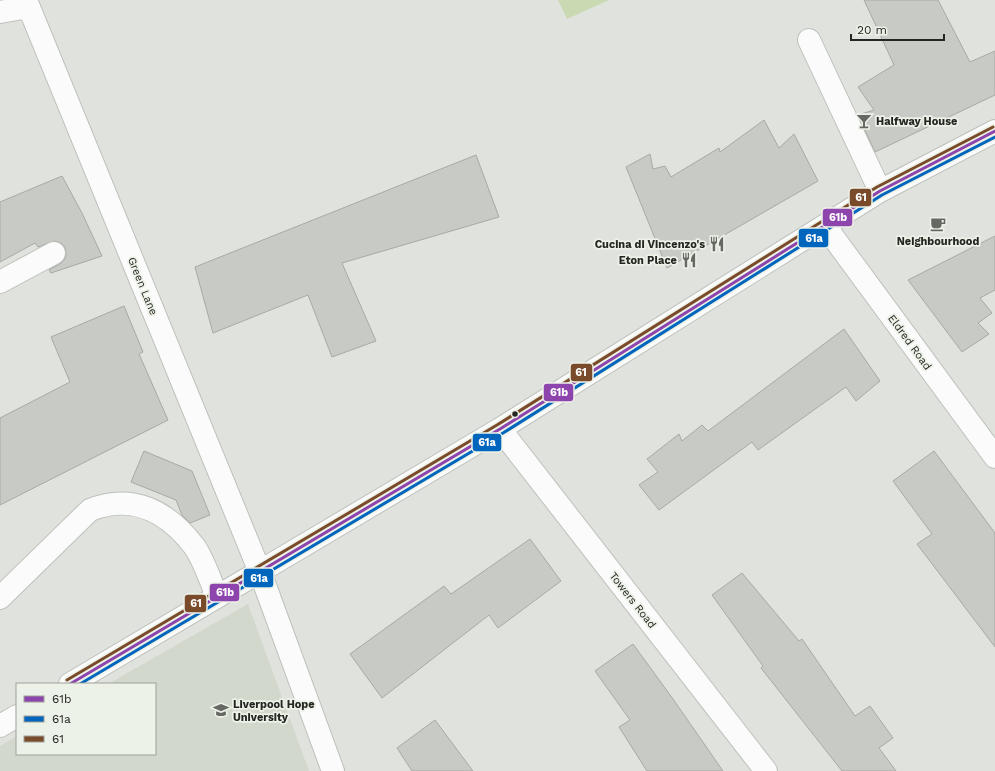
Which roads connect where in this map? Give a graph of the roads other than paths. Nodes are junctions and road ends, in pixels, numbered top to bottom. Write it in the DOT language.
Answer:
graph roads {
  1 [pos="27,3"];
  2 [pos="0,12"];
  3 [pos="809,40"];
  4 [pos="995,131"];
  5 [pos="880,190"];
  6 [pos="825,226"];
  7 [pos="54,253"];
  8 [pos="0,282"];
  9 [pos="500,428"];
  10 [pos="995,457"];
  11 [pos="260,572"];
  12 [pos="217,596"];
  13 [pos="0,598"];
  14 [pos="72,683"];
  15 [pos="16,717"];
  16 [pos="0,726"];
  17 [pos="333,771"];
  18 [pos="766,771"];
  1 -- 2 [label="street"];
  1 -- 11 [label="street, Green Lane"];
  3 -- 5 [label="street"];
  4 -- 5 [label="street"];
  5 -- 6 [label="street"];
  6 -- 9 [label="street"];
  6 -- 10 [label="street, Eldred Road"];
  7 -- 8 [label="street"];
  9 -- 11 [label="street"];
  9 -- 18 [label="street, Towers Road"];
  11 -- 12 [label="street"];
  11 -- 17 [label="street, Green Lane"];
  12 -- 13 [label="street"];
  12 -- 14 [label="street"];
  15 -- 16 [label="street"];
}
